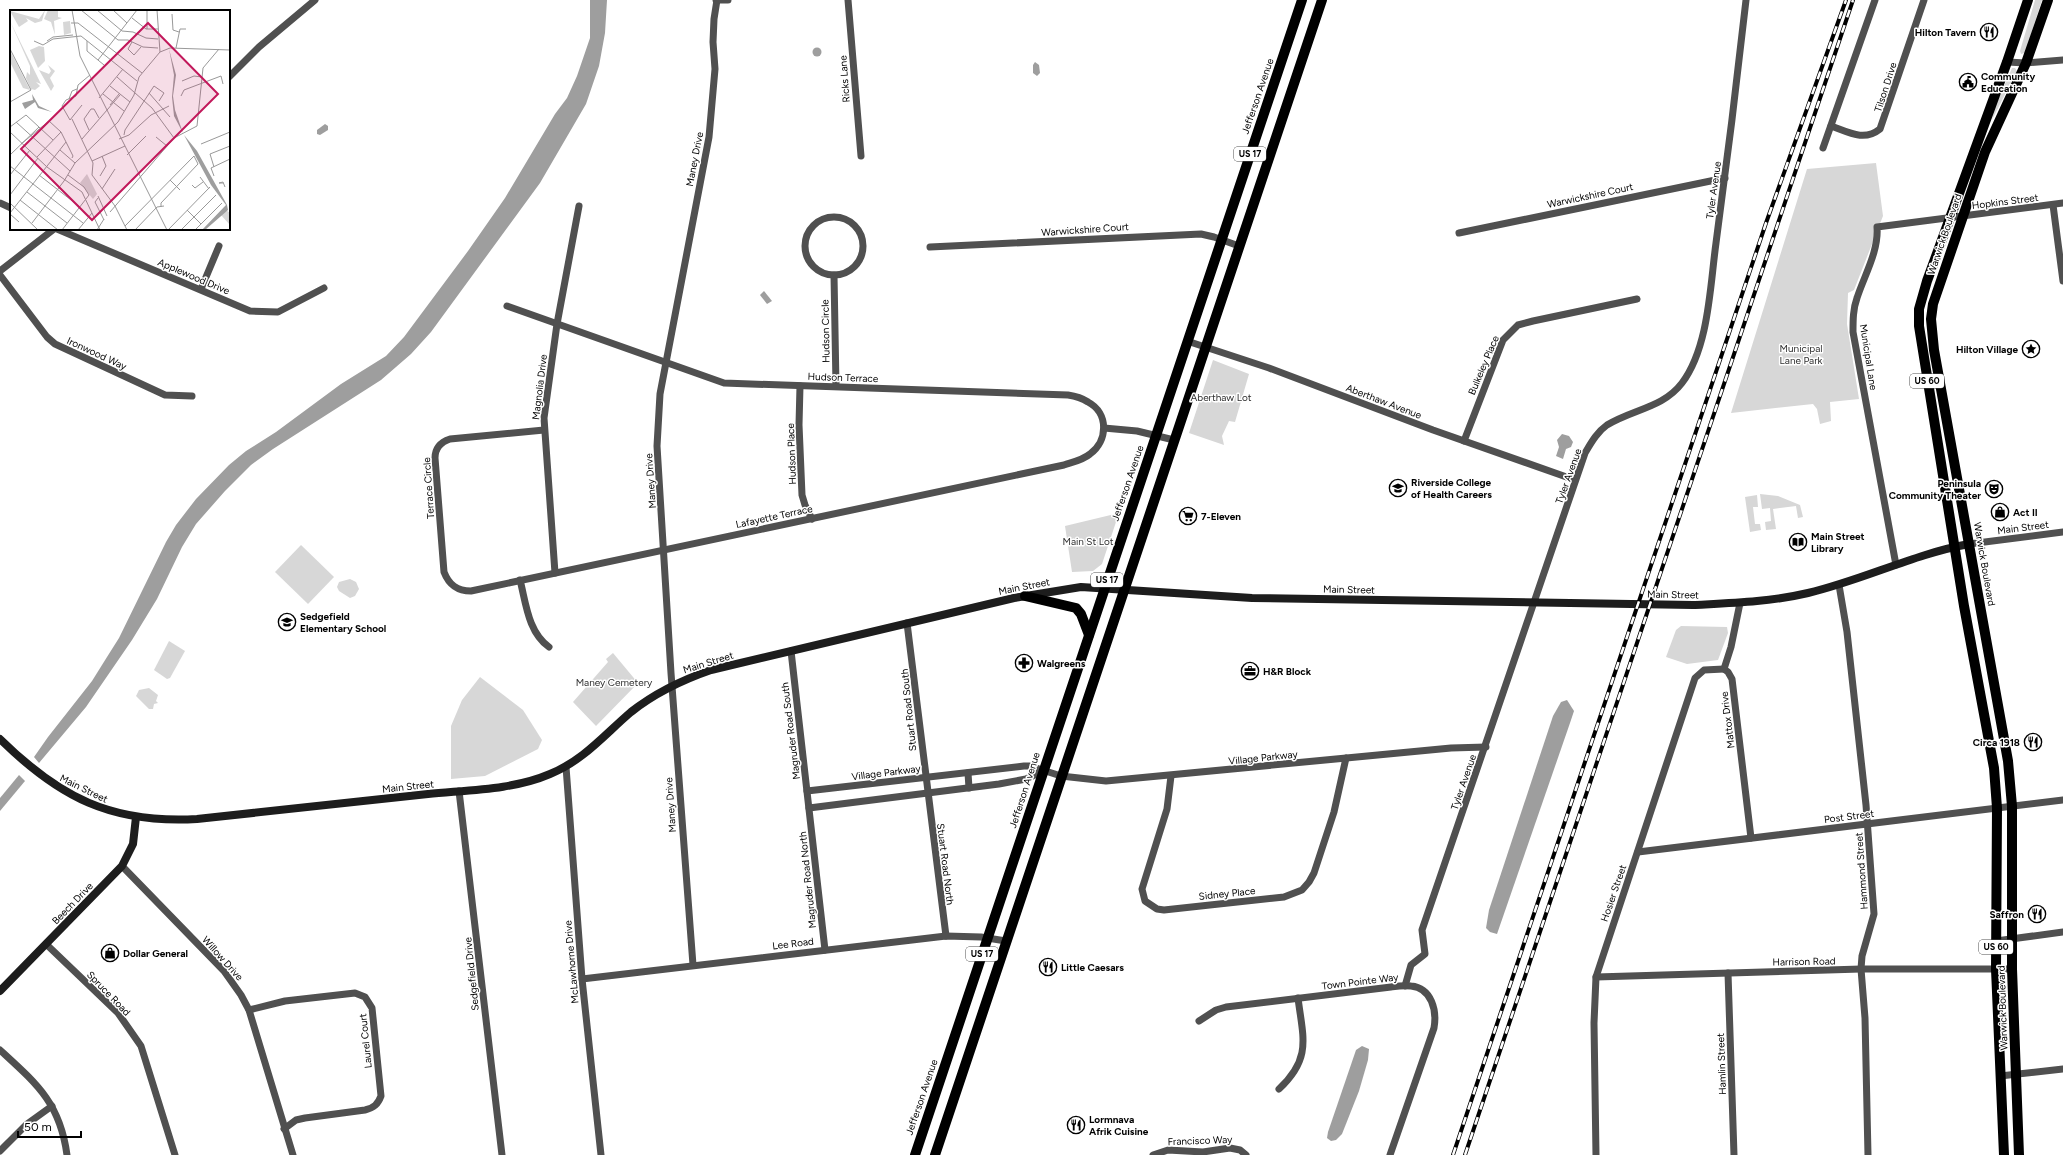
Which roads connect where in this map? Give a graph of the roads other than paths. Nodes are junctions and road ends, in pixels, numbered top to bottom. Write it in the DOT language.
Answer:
graph roads {
  1 [pos="314,0"];
  2 [pos="716,0"];
  3 [pos="728,0"];
  4 [pos="848,0"];
  5 [pos="1302,0"];
  6 [pos="1322,0"];
  7 [pos="1746,0"];
  8 [pos="1875,0"];
  9 [pos="1924,0"];
  10 [pos="2028,0"];
  11 [pos="2048,0"];
  12 [pos="2063,60"];
  13 [pos="2007,62"];
  14 [pos="2026,63"];
  15 [pos="230,76"];
  16 [pos="1831,126"];
  17 [pos="1823,148"];
  18 [pos="861,156"];
  19 [pos="1725,178"];
  20 [pos="0,203"];
  21 [pos="2063,203"];
  22 [pos="2053,205"];
  23 [pos="579,206"];
  24 [pos="10,208"];
  25 [pos="1962,216"];
  26 [pos="1950,218"];
  27 [pos="55,230"];
  28 [pos="58,230"];
  29 [pos="1460,233"];
  30 [pos="1222,240"];
  31 [pos="219,246"];
  32 [pos="1239,246"];
  33 [pos="930,247"];
  34 [pos="0,271"];
  35 [pos="0,275"];
  36 [pos="834,275"];
  37 [pos="2063,281"];
  38 [pos="324,288"];
  39 [pos="201,289"];
  40 [pos="1637,299"];
  41 [pos="507,306"];
  42 [pos="557,324"];
  43 [pos="1187,341"];
  44 [pos="1205,347"];
  45 [pos="666,364"];
  46 [pos="800,386"];
  47 [pos="836,386"];
  48 [pos="192,396"];
  49 [pos="1104,428"];
  50 [pos="544,430"];
  51 [pos="1156,435"];
  52 [pos="1174,440"];
  53 [pos="1464,441"];
  54 [pos="1575,480"];
  55 [pos="812,519"];
  56 [pos="2063,532"];
  57 [pos="1969,544"];
  58 [pos="1955,547"];
  59 [pos="665,550"];
  60 [pos="1896,564"];
  61 [pos="444,566"];
  62 [pos="555,573"];
  63 [pos="520,580"];
  64 [pos="1838,584"];
  65 [pos="1105,587"];
  66 [pos="1124,589"];
  67 [pos="1025,596"];
  68 [pos="1534,602"];
  69 [pos="1740,603"];
  70 [pos="907,623"];
  71 [pos="1088,636"];
  72 [pos="549,647"];
  73 [pos="791,651"];
  74 [pos="1724,669"];
  75 [pos="672,686"];
  76 [pos="0,739"];
  77 [pos="1486,747"];
  78 [pos="1346,758"];
  79 [pos="566,768"];
  80 [pos="1043,771"];
  81 [pos="968,773"];
  82 [pos="1061,776"];
  83 [pos="1171,776"];
  84 [pos="925,777"];
  85 [pos="969,788"];
  86 [pos="460,791"];
  87 [pos="807,791"];
  88 [pos="927,794"];
  89 [pos="2063,800"];
  90 [pos="2012,806"];
  91 [pos="809,808"];
  92 [pos="1997,808"];
  93 [pos="136,817"];
  94 [pos="1868,824"];
  95 [pos="1751,838"];
  96 [pos="1638,852"];
  97 [pos="122,866"];
  98 [pos="2063,932"];
  99 [pos="946,936"];
  100 [pos="987,938"];
  101 [pos="2012,939"];
  102 [pos="1006,941"];
  103 [pos="1996,941"];
  104 [pos="46,944"];
  105 [pos="825,950"];
  106 [pos="693,965"];
  107 [pos="1996,969"];
  108 [pos="2012,969"];
  109 [pos="1861,970"];
  110 [pos="1728,973"];
  111 [pos="1596,977"];
  112 [pos="582,978"];
  113 [pos="1405,986"];
  114 [pos="0,991"];
  115 [pos="1298,998"];
  116 [pos="249,1010"];
  117 [pos="1199,1021"];
  118 [pos="0,1050"];
  119 [pos="2063,1069"];
  120 [pos="2016,1074"];
  121 [pos="2000,1076"];
  122 [pos="1279,1089"];
  123 [pos="52,1106"];
  124 [pos="284,1129"];
  125 [pos="0,1152"];
  126 [pos="67,1155"];
  127 [pos="176,1155"];
  128 [pos="293,1155"];
  129 [pos="502,1155"];
  130 [pos="601,1155"];
  131 [pos="915,1155"];
  132 [pos="935,1155"];
  133 [pos="1153,1155"];
  134 [pos="1246,1155"];
  135 [pos="1390,1155"];
  136 [pos="1596,1155"];
  137 [pos="1734,1155"];
  138 [pos="1868,1155"];
  139 [pos="2004,1155"];
  140 [pos="2019,1155"];
  1 -- 15 [label="street"];
  2 -- 3 [label="street"];
  2 -- 45 [label="street, Maney Drive"];
  4 -- 18 [label="street, Ricks Lane"];
  5 -- 30 [label="main road, Jefferson Avenue / US 17"];
  6 -- 32 [label="main road, US 17"];
  7 -- 19 [label="street, Tyler Avenue"];
  8 -- 16 [label="street"];
  9 -- 16 [label="street, Tilson Drive"];
  10 -- 13 [label="main road, Warwick Boulevard / US 60"];
  11 -- 14 [label="main road, Warwick Boulevard / US 60"];
  12 -- 14 [label="street"];
  13 -- 14 [label="street"];
  13 -- 26 [label="main road, Warwick Boulevard / US 60"];
  14 -- 25 [label="main road, Warwick Boulevard / US 60"];
  16 -- 17 [label="street"];
  19 -- 29 [label="street, Warwickshire Court"];
  19 -- 54 [label="street, Tyler Avenue"];
  20 -- 24 [label="street"];
  21 -- 22 [label="street, Hopkins Street"];
  22 -- 25 [label="street, Hopkins Street"];
  22 -- 37 [label="street"];
  23 -- 42 [label="street, Magnolia Drive"];
  25 -- 26 [label="street, Hopkins Street"];
  25 -- 57 [label="main road, Warwick Boulevard / US 60"];
  26 -- 58 [label="main road, Warwick Boulevard / US 60"];
  26 -- 60 [label="street, Municipal Lane"];
  27 -- 34 [label="street"];
  28 -- 39 [label="street, Applewood Drive"];
  30 -- 32 [label="street, Warwickshire Court"];
  30 -- 33 [label="street, Warwickshire Court"];
  30 -- 43 [label="main road, Jefferson Avenue / US 17"];
  31 -- 39 [label="street"];
  32 -- 44 [label="main road, US 17"];
  35 -- 48 [label="street, Ironwood Way"];
  36 -- 36 [label="street"];
  36 -- 47 [label="street, Hudson Circle"];
  38 -- 39 [label="street, Applewood Drive"];
  40 -- 53 [label="street, Bulkeley Place"];
  41 -- 42 [label="street, Hudson Terrace"];
  42 -- 45 [label="street, Hudson Terrace"];
  42 -- 50 [label="street, Magnolia Drive"];
  43 -- 44 [label="street, Aberthaw Avenue"];
  43 -- 51 [label="main road, Jefferson Avenue / US 17"];
  44 -- 52 [label="main road, US 17"];
  44 -- 53 [label="street, Aberthaw Avenue"];
  45 -- 46 [label="street, Hudson Terrace"];
  45 -- 59 [label="street, Maney Drive"];
  46 -- 47 [label="street, Hudson Terrace"];
  46 -- 55 [label="street, Hudson Place"];
  47 -- 49 [label="street, Hudson Terrace"];
  49 -- 51 [label="street"];
  49 -- 55 [label="street, Lafayette Terrace"];
  50 -- 61 [label="street, Terrace Circle"];
  50 -- 62 [label="street, Magnolia Drive"];
  51 -- 52 [label="street"];
  51 -- 65 [label="main road, Jefferson Avenue / US 17"];
  52 -- 66 [label="main road, US 17"];
  53 -- 54 [label="street, Aberthaw Avenue"];
  54 -- 68 [label="street, Tyler Avenue"];
  55 -- 59 [label="street, Lafayette Terrace"];
  56 -- 57 [label="street, Main Street"];
  57 -- 58 [label="main road, Main Street"];
  57 -- 90 [label="main road, Warwick Boulevard / US 60"];
  58 -- 60 [label="main road, Main Street"];
  58 -- 92 [label="main road, Warwick Boulevard / US 60"];
  59 -- 62 [label="street, Lafayette Terrace"];
  59 -- 75 [label="street, Maney Drive"];
  60 -- 64 [label="main road, Main Street"];
  61 -- 63 [label="street, Lafayette Terrace"];
  62 -- 63 [label="street, Lafayette Terrace"];
  63 -- 72 [label="street"];
  64 -- 69 [label="main road, Main Street"];
  64 -- 94 [label="street, Hammond Street"];
  65 -- 66 [label="main road, Main Street"];
  65 -- 67 [label="main road, Main Street"];
  65 -- 71 [label="main road, Jefferson Avenue / US 17"];
  66 -- 68 [label="main road, Main Street"];
  66 -- 82 [label="main road, US 17"];
  67 -- 70 [label="main road, Main Street"];
  67 -- 71 [label="main road"];
  68 -- 69 [label="main road, Main Street"];
  68 -- 77 [label="street, Tyler Avenue"];
  69 -- 74 [label="street"];
  70 -- 73 [label="main road, Main Street"];
  70 -- 84 [label="street, Stuart Road South"];
  71 -- 80 [label="main road, Jefferson Avenue / US 17"];
  73 -- 75 [label="main road, Main Street"];
  73 -- 87 [label="street, Magruder Road South"];
  74 -- 95 [label="street, Mattox Drive"];
  74 -- 96 [label="street, Hosier Street"];
  75 -- 79 [label="main road, Main Street"];
  75 -- 106 [label="street, Maney Drive"];
  76 -- 93 [label="main road, Main Street"];
  77 -- 78 [label="street, Village Parkway"];
  77 -- 113 [label="street, Tyler Avenue"];
  78 -- 83 [label="street, Village Parkway"];
  78 -- 83 [label="street, Sidney Place"];
  79 -- 86 [label="main road, Main Street"];
  79 -- 112 [label="street, McLawhorne Drive"];
  80 -- 81 [label="street, Village Parkway"];
  80 -- 82 [label="street, Village Parkway"];
  80 -- 85 [label="street"];
  80 -- 100 [label="main road, Jefferson Avenue / US 17"];
  81 -- 84 [label="street, Village Parkway"];
  81 -- 85 [label="street"];
  82 -- 83 [label="street, Village Parkway"];
  82 -- 102 [label="main road, US 17"];
  84 -- 87 [label="street, Village Parkway"];
  84 -- 88 [label="street, Stuart Road South"];
  85 -- 88 [label="street"];
  86 -- 93 [label="main road, Main Street"];
  86 -- 129 [label="street, Sedgefield Drive"];
  87 -- 91 [label="street, Magruder Road South"];
  88 -- 91 [label="street"];
  88 -- 99 [label="street, Stuart Road North"];
  89 -- 90 [label="street, Post Street"];
  90 -- 92 [label="street, Post Street"];
  90 -- 101 [label="main road, Warwick Boulevard / US 60"];
  91 -- 105 [label="street, Magruder Road North"];
  92 -- 94 [label="street, Post Street"];
  92 -- 103 [label="main road, Warwick Boulevard / US 60"];
  93 -- 97 [label="main road, Beech Drive"];
  94 -- 95 [label="street, Post Street"];
  94 -- 109 [label="street, Hammond Street"];
  95 -- 96 [label="street, Post Street"];
  96 -- 111 [label="street, Hosier Street"];
  97 -- 104 [label="main road, Beech Drive"];
  97 -- 116 [label="street, Willow Drive"];
  98 -- 101 [label="street"];
  99 -- 100 [label="street, Lee Road"];
  99 -- 105 [label="street, Lee Road"];
  100 -- 102 [label="street, Lee Road"];
  100 -- 131 [label="main road, Jefferson Avenue / US 17"];
  101 -- 103 [label="street"];
  101 -- 108 [label="main road, Warwick Boulevard / US 60"];
  102 -- 132 [label="main road, US 17"];
  103 -- 107 [label="main road, Warwick Boulevard / US 60"];
  104 -- 114 [label="main road, Beech Drive"];
  104 -- 127 [label="street, Spruce Road"];
  105 -- 106 [label="street, Lee Road"];
  106 -- 112 [label="street, Lee Road"];
  107 -- 108 [label="street, Harrison Road"];
  107 -- 109 [label="street, Harrison Road"];
  107 -- 121 [label="main road, Warwick Boulevard / US 60"];
  108 -- 120 [label="main road, Warwick Boulevard / US 60"];
  109 -- 110 [label="street, Harrison Road"];
  109 -- 138 [label="street, Hammond Street"];
  110 -- 111 [label="street, Harrison Road"];
  110 -- 137 [label="street, Hamlin Street"];
  111 -- 136 [label="street, Hosier Street"];
  112 -- 130 [label="street, McLawhorne Drive"];
  113 -- 115 [label="street, Town Pointe Way"];
  113 -- 135 [label="street, Town Pointe Way"];
  115 -- 117 [label="street, Town Pointe Way"];
  115 -- 122 [label="street"];
  116 -- 124 [label="street, Willow Drive"];
  116 -- 124 [label="street, Laurel Court"];
  118 -- 123 [label="street"];
  119 -- 120 [label="street"];
  120 -- 121 [label="street"];
  120 -- 140 [label="main road, Warwick Boulevard / US 60"];
  121 -- 139 [label="main road, Warwick Boulevard / US 60"];
  123 -- 125 [label="street"];
  123 -- 126 [label="street"];
  124 -- 128 [label="street, Willow Drive"];
  133 -- 134 [label="street, Francisco Way"];
}
